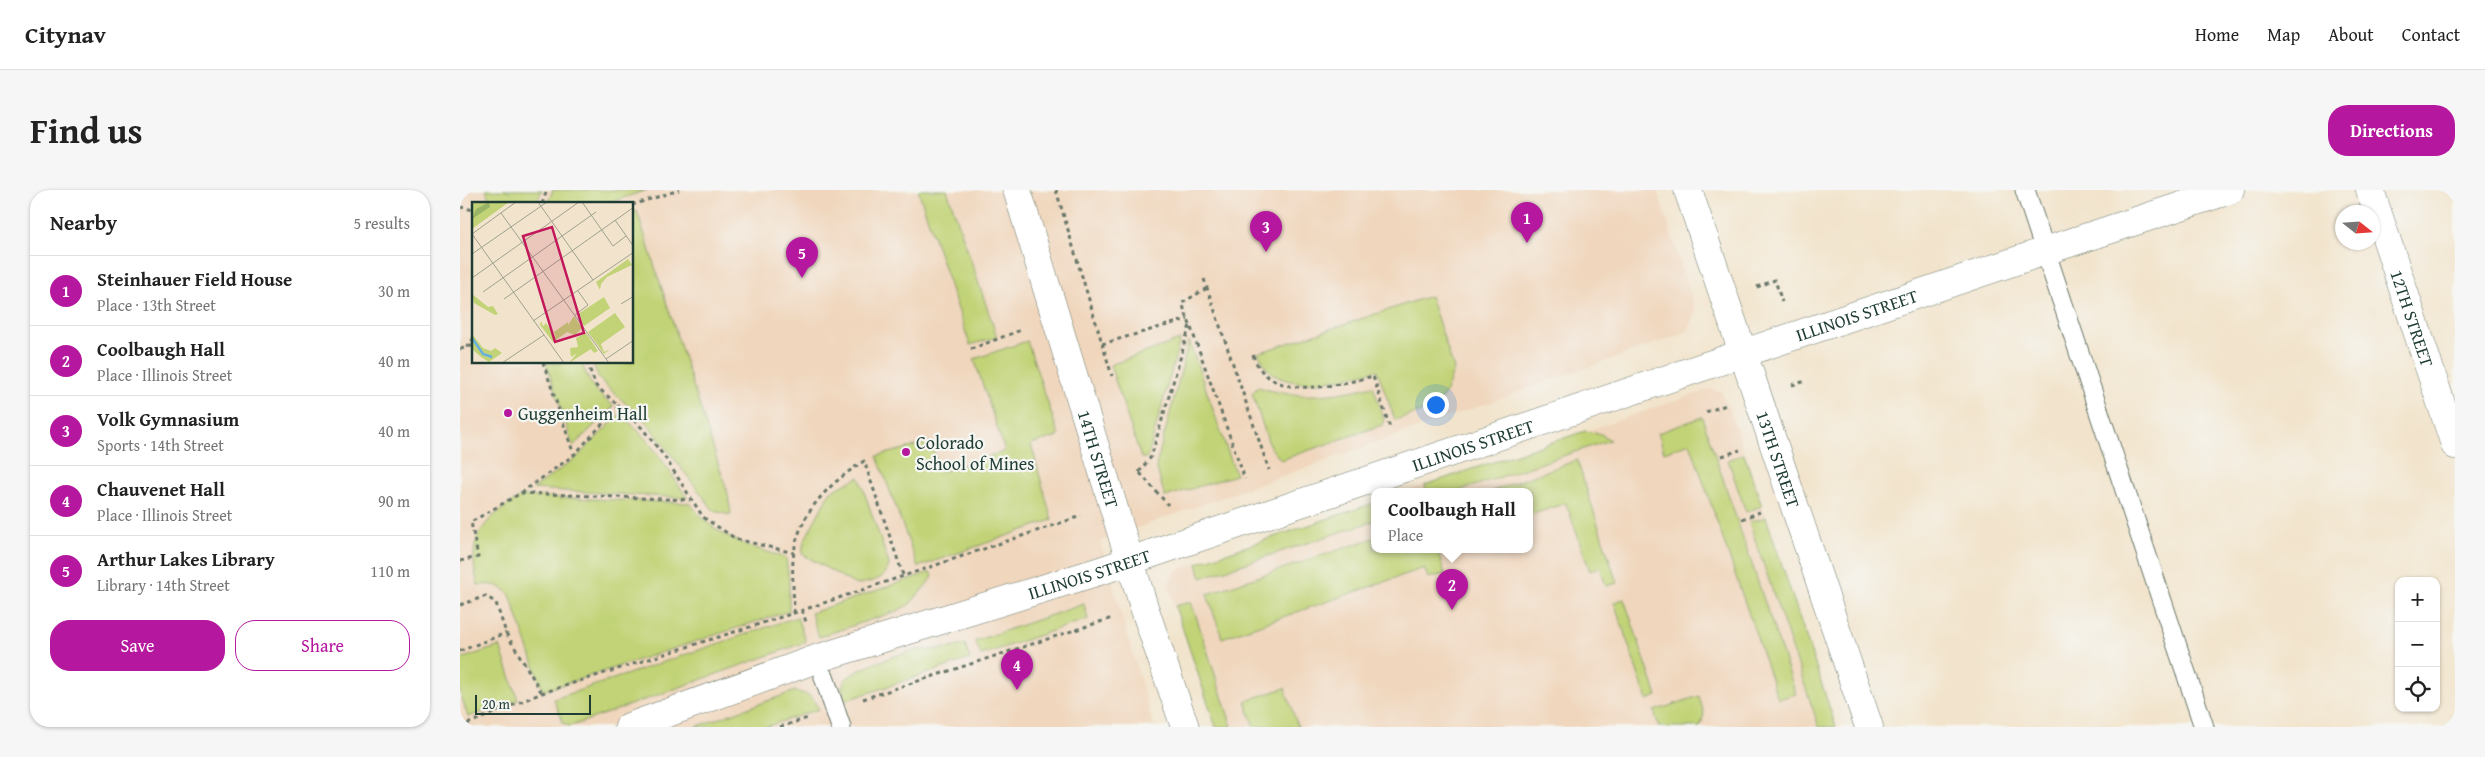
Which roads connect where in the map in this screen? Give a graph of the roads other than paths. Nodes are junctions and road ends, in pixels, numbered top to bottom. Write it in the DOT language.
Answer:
graph roads {
  1 [pos="1017,190"];
  2 [pos="1688,190"];
  3 [pos="2026,190"];
  4 [pos="2230,190"];
  5 [pos="2370,190"];
  6 [pos="2045,250"];
  7 [pos="1743,353"];
  8 [pos="2455,445"];
  9 [pos="1130,560"];
  10 [pos="824,677"];
  11 [pos="629,727"];
  12 [pos="841,727"];
  13 [pos="1185,727"];
  14 [pos="1868,727"];
  15 [pos="2204,727"];
  1 -- 9 [label="street, 14TH STREET"];
  2 -- 7 [label="street, 13TH STREET"];
  3 -- 6 [label="lane"];
  4 -- 6 [label="street, ILLINOIS STREET"];
  5 -- 8 [label="street, 12TH STREET"];
  6 -- 7 [label="street, ILLINOIS STREET"];
  6 -- 15 [label="lane"];
  7 -- 9 [label="street, ILLINOIS STREET"];
  7 -- 14 [label="street, 13TH STREET"];
  9 -- 11 [label="street, ILLINOIS STREET"];
  9 -- 13 [label="street, 14TH STREET"];
  10 -- 12 [label="lane"];
}
